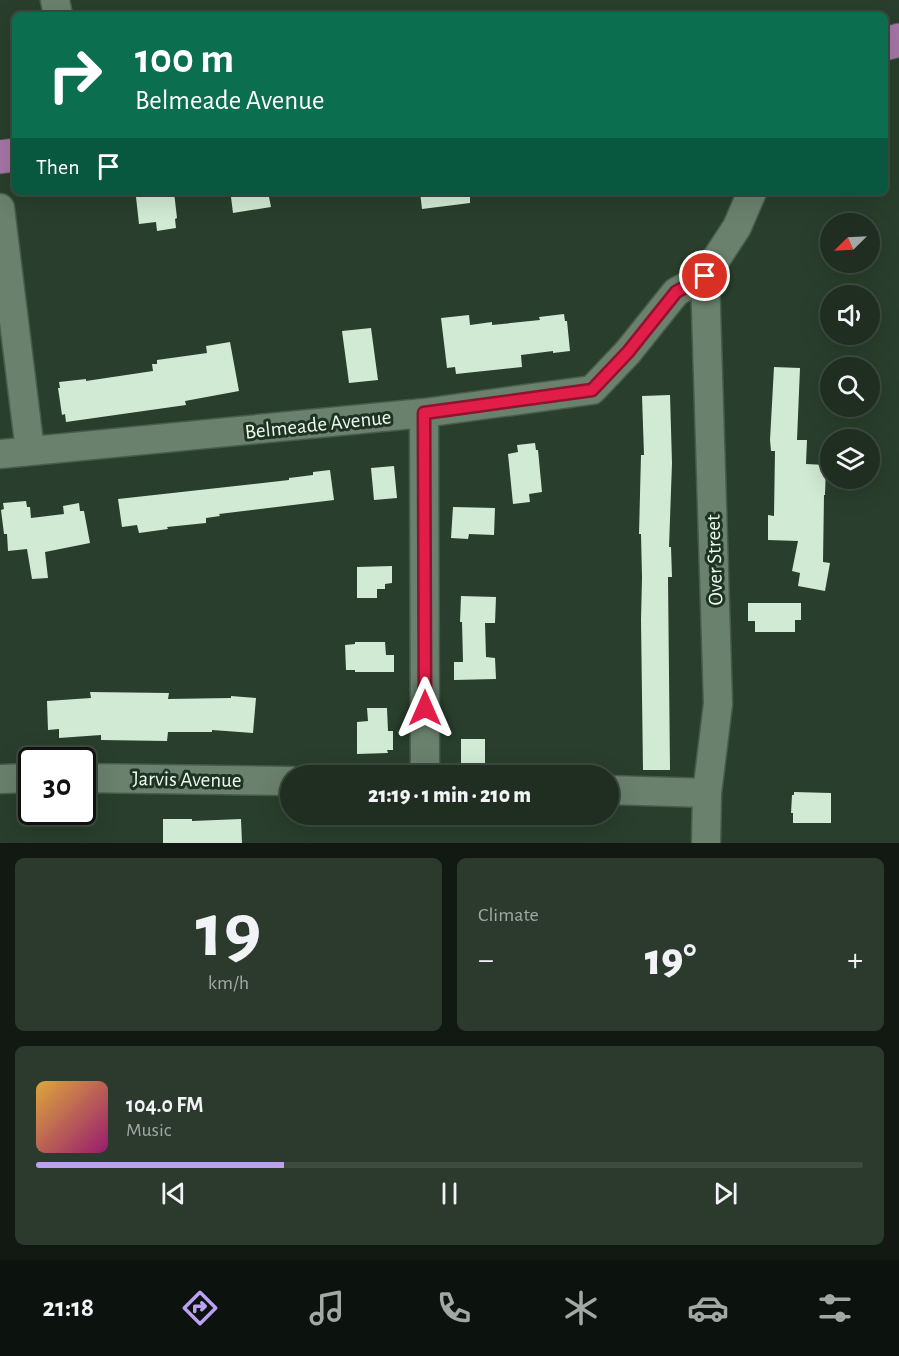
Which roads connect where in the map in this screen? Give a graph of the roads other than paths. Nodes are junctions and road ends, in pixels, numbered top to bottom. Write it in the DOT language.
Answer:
graph roads {
  1 [pos="751,195"];
  2 [pos="0,208"];
  3 [pos="705,276"];
  4 [pos="424,413"];
  5 [pos="30,451"];
  6 [pos="0,454"];
  7 [pos="425,765"];
  8 [pos="0,778"];
  9 [pos="18,778"];
  10 [pos="96,778"];
  11 [pos="280,781"];
  12 [pos="619,790"];
  13 [pos="707,793"];
  14 [pos="706,843"];
  1 -- 3 [label="street, Belmeade Avenue"];
  2 -- 5 [label="street"];
  3 -- 4 [label="street, Belmeade Avenue"];
  3 -- 13 [label="street, Over Street"];
  4 -- 5 [label="street, Belmeade Avenue"];
  4 -- 7 [label="street"];
  5 -- 6 [label="street, Belmeade Avenue"];
  8 -- 9 [label="street"];
  10 -- 11 [label="street, Jarvis Avenue"];
  12 -- 13 [label="street"];
  13 -- 14 [label="street, Over Street"];
}
